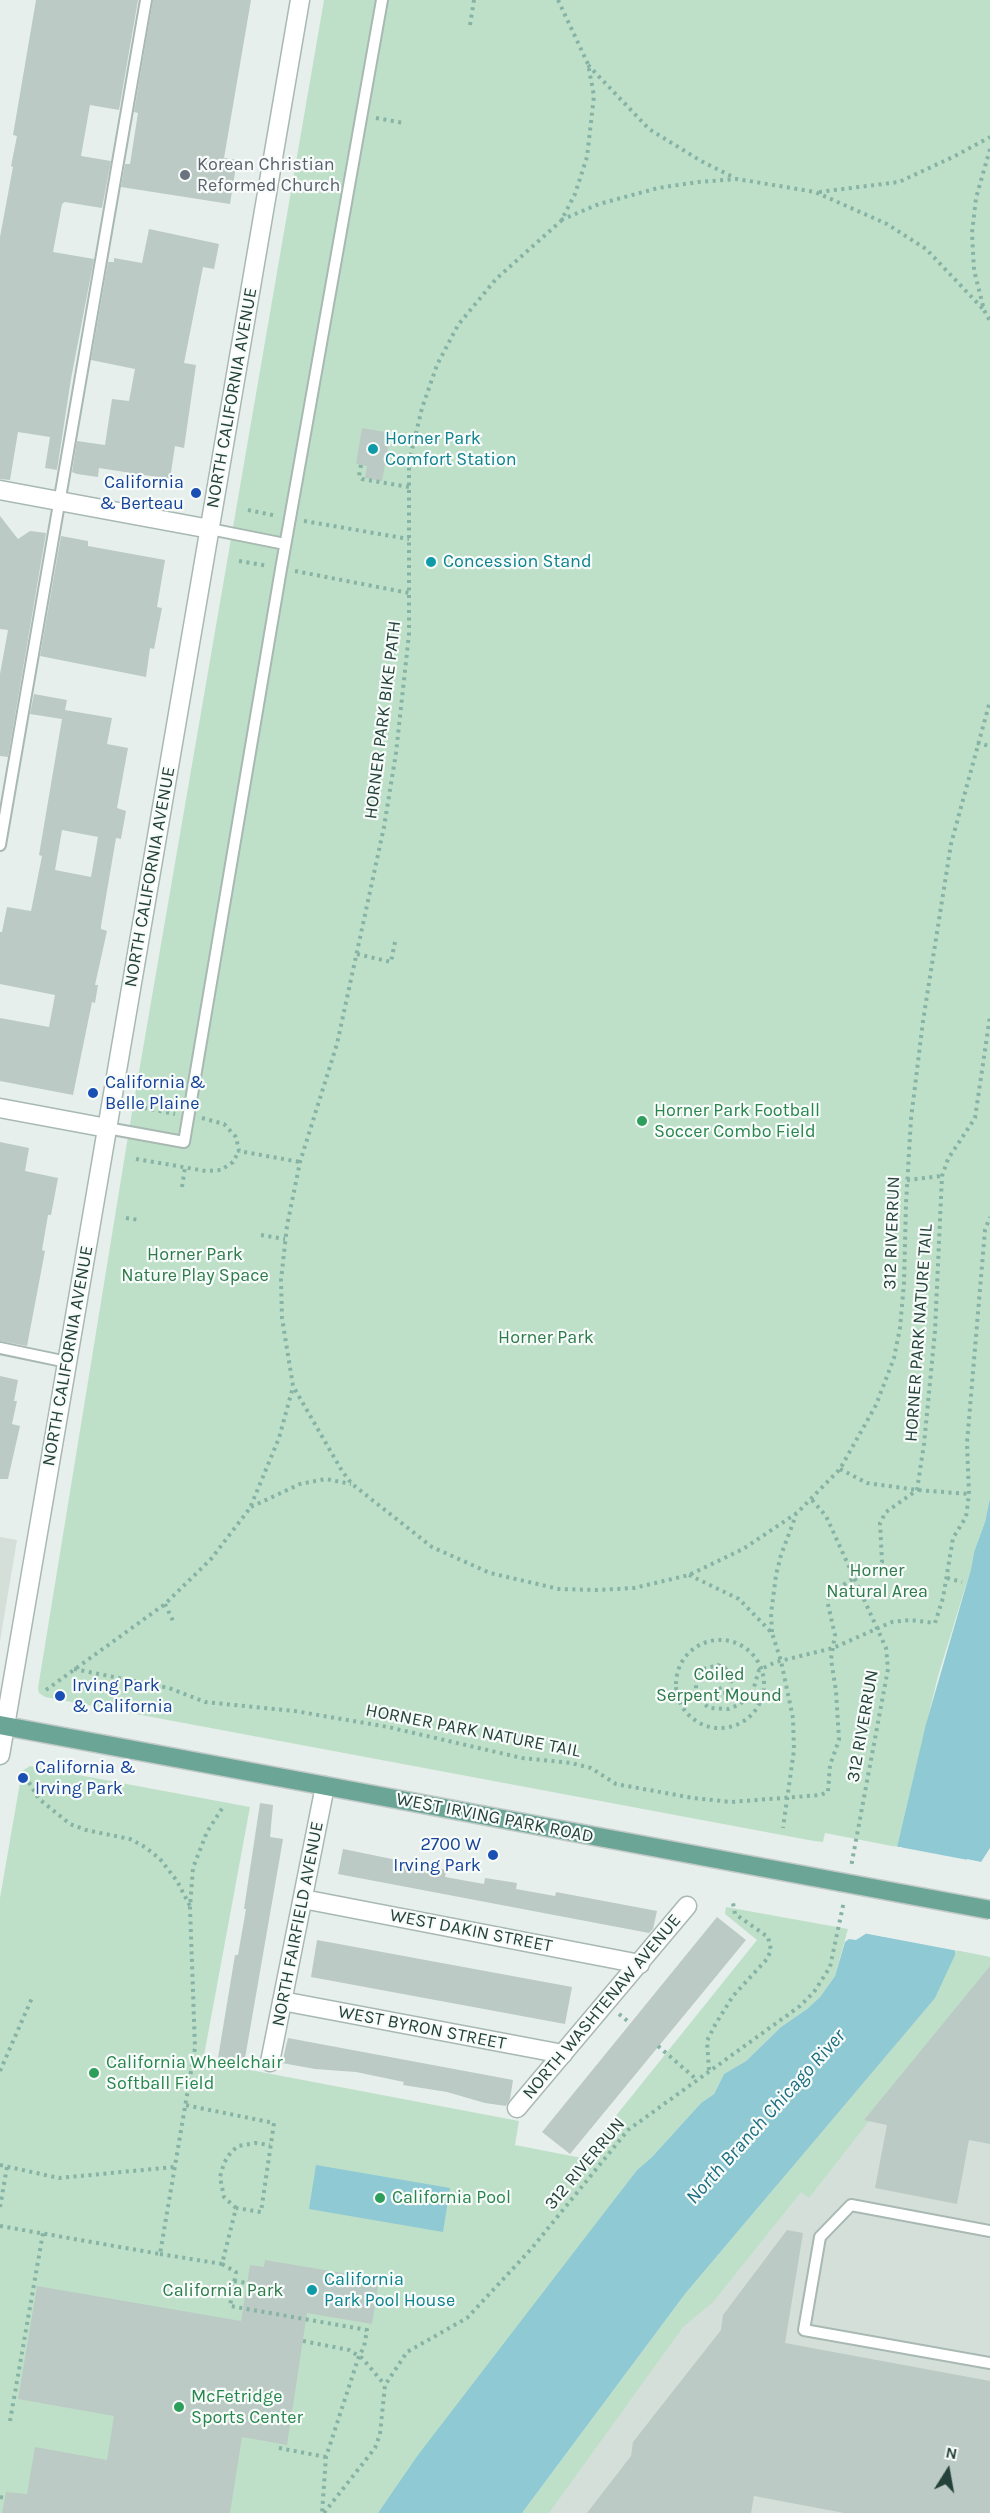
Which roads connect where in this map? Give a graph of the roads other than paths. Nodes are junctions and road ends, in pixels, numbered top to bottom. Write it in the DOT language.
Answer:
graph roads {
  1 [pos="146,0"];
  2 [pos="300,0"];
  3 [pos="382,0"];
  4 [pos="0,490"];
  5 [pos="59,501"];
  6 [pos="210,529"];
  7 [pos="285,544"];
  8 [pos="0,845"];
  9 [pos="0,1108"];
  10 [pos="107,1128"];
  11 [pos="0,1348"];
  12 [pos="68,1362"];
  13 [pos="3,1725"];
  14 [pos="0,1755"];
  15 [pos="325,1786"];
  16 [pos="303,1899"];
  17 [pos="687,1906"];
  18 [pos="990,1910"];
  19 [pos="640,1964"];
  20 [pos="282,2001"];
  21 [pos="562,2054"];
  22 [pos="270,2062"];
  23 [pos="517,2108"];
  24 [pos="990,2231"];
  25 [pos="990,2363"];
  1 -- 5 [label="lane"];
  2 -- 6 [label="street, NORTH CALIFORNIA AVENUE"];
  3 -- 7 [label="lane"];
  4 -- 5 [label="street"];
  5 -- 6 [label="street"];
  5 -- 8 [label="lane"];
  6 -- 7 [label="lane"];
  6 -- 10 [label="street, NORTH CALIFORNIA AVENUE"];
  7 -- 10 [label="lane"];
  9 -- 10 [label="street"];
  10 -- 12 [label="street, NORTH CALIFORNIA AVENUE"];
  11 -- 12 [label="lane"];
  12 -- 13 [label="street, NORTH CALIFORNIA AVENUE"];
  13 -- 14 [label="street, NORTH CALIFORNIA AVENUE"];
  13 -- 15 [label="main road, WEST IRVING PARK ROAD"];
  15 -- 16 [label="street, NORTH FAIRFIELD AVENUE"];
  15 -- 18 [label="main road, WEST IRVING PARK ROAD, bridge"];
  16 -- 19 [label="street, WEST DAKIN STREET"];
  16 -- 20 [label="street, NORTH FAIRFIELD AVENUE"];
  17 -- 19 [label="street, NORTH WASHTENAW AVENUE"];
  19 -- 21 [label="street, NORTH WASHTENAW AVENUE"];
  20 -- 21 [label="street, WEST BYRON STREET"];
  20 -- 22 [label="street, NORTH FAIRFIELD AVENUE"];
  21 -- 23 [label="street, NORTH WASHTENAW AVENUE"];
  24 -- 25 [label="lane"];
}
